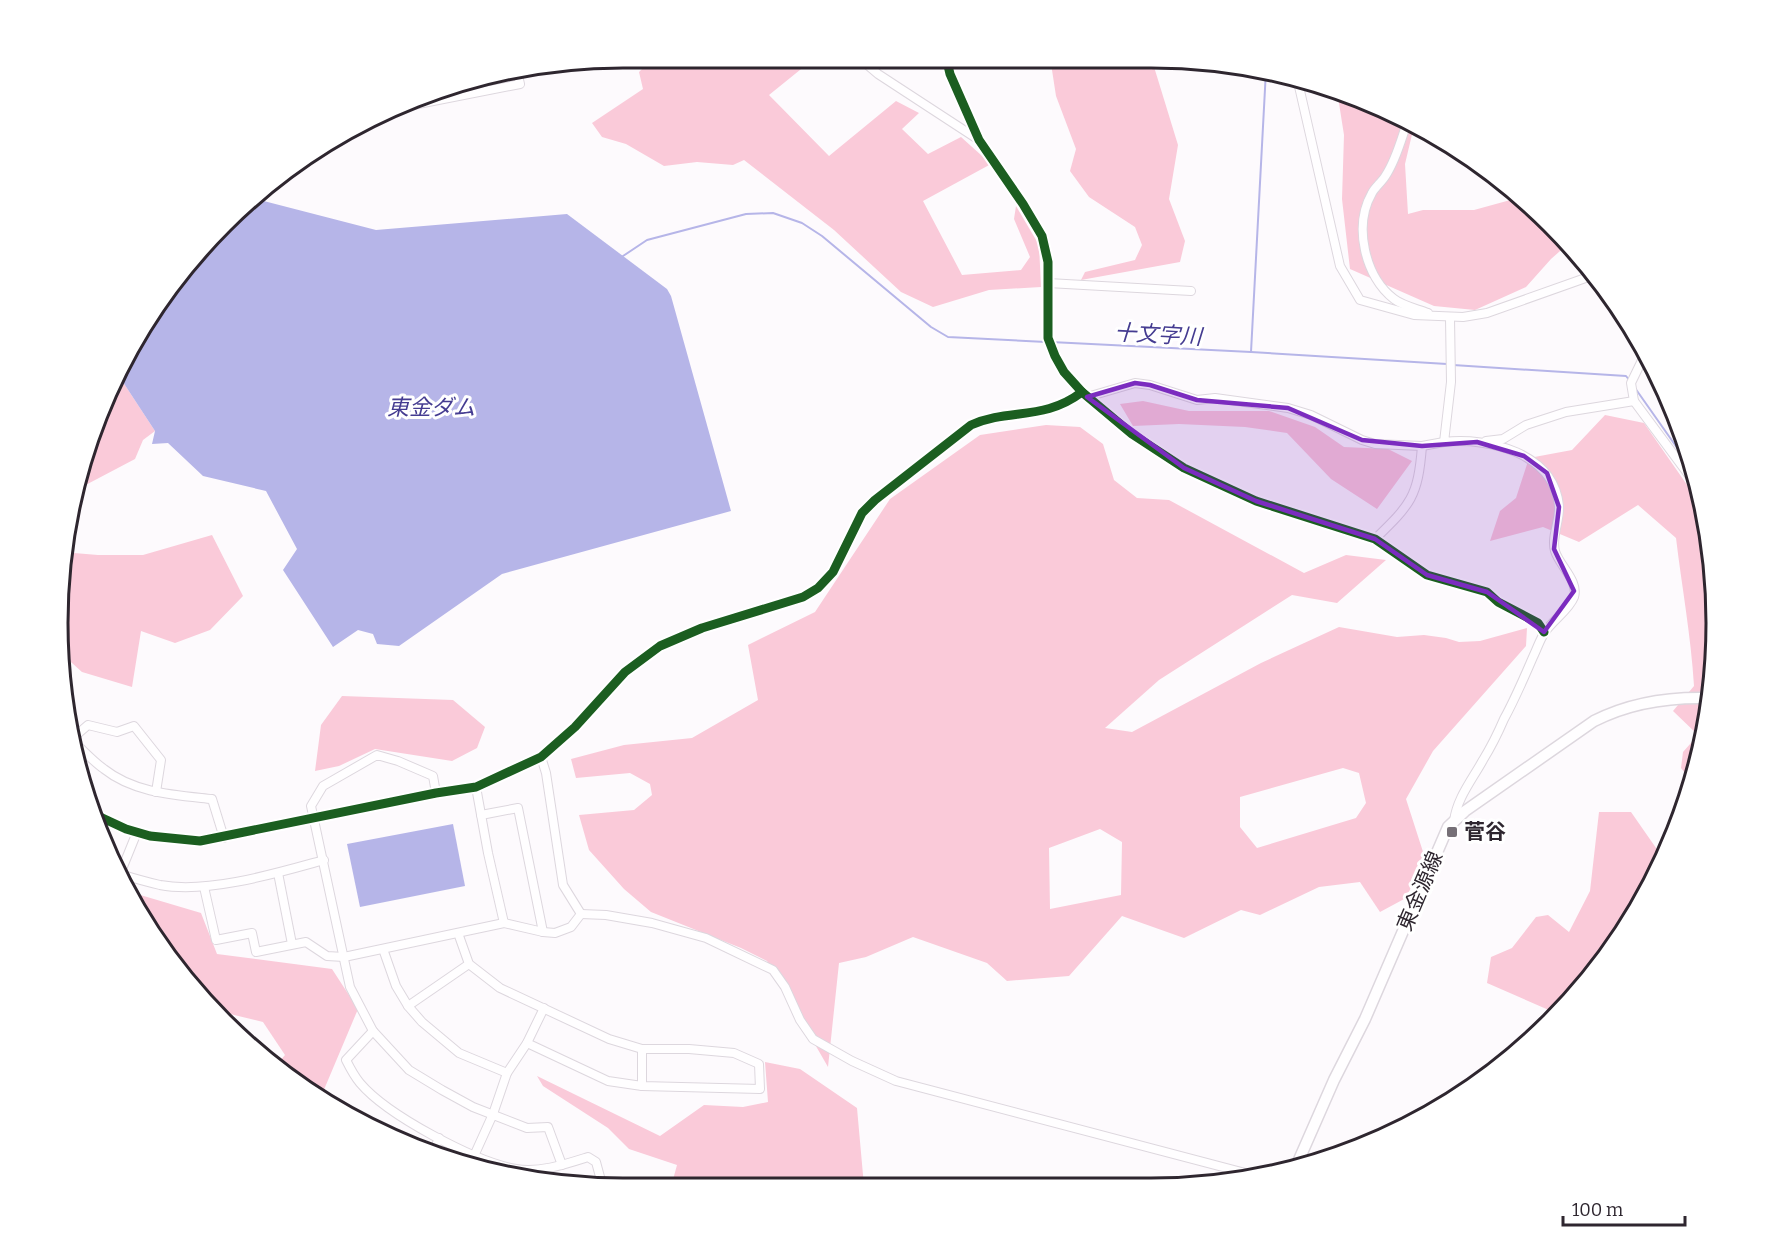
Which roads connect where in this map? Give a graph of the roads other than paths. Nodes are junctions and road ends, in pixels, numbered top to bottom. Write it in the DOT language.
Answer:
graph roads {
  1 [pos="870,68"];
  2 [pos="949,68"];
  3 [pos="518,77"];
  4 [pos="1299,88"];
  5 [pos="434,101"];
  6 [pos="1404,129"];
  7 [pos="979,140"];
  8 [pos="1586,279"];
  9 [pos="1048,283"];
  10 [pos="1191,291"];
  11 [pos="1434,316"];
  12 [pos="1450,318"];
  13 [pos="1640,362"];
  14 [pos="1085,394"];
  15 [pos="1634,401"];
  16 [pos="1444,442"];
  17 [pos="1478,442"];
  18 [pos="1422,446"];
  19 [pos="1684,470"];
  20 [pos="1375,539"];
  21 [pos="1544,632"];
  22 [pos="1701,698"];
  23 [pos="79,733"];
  24 [pos="82,749"];
  25 [pos="541,757"];
  26 [pos="476,787"];
  27 [pos="156,792"];
  28 [pos="436,793"];
  29 [pos="481,814"];
  30 [pos="103,818"];
  31 [pos="315,819"];
  32 [pos="1454,821"];
  33 [pos="137,832"];
  34 [pos="224,838"];
  35 [pos="324,860"];
  36 [pos="123,866"];
  37 [pos="278,873"];
  38 [pos="129,876"];
  39 [pos="204,886"];
  40 [pos="580,914"];
  41 [pos="504,923"];
  42 [pos="543,932"];
  43 [pos="458,933"];
  44 [pos="292,944"];
  45 [pos="383,949"];
  46 [pos="344,957"];
  47 [pos="469,964"];
  48 [pos="408,1006"];
  49 [pos="544,1008"];
  50 [pos="373,1030"];
  51 [pos="527,1043"];
  52 [pos="642,1049"];
  53 [pos="507,1073"];
  54 [pos="642,1086"];
  55 [pos="493,1114"];
  56 [pos="439,1138"];
  57 [pos="436,1146"];
  58 [pos="475,1156"];
  59 [pos="1300,1158"];
  60 [pos="562,1165"];
  61 [pos="508,1166"];
  62 [pos="521,1169"];
  63 [pos="1239,1171"];
  64 [pos="600,1177"];
  1 -- 7 [label="street"];
  2 -- 7 [label="street"];
  3 -- 5 [label="street"];
  4 -- 11 [label="street"];
  6 -- 11 [label="street"];
  7 -- 9 [label="street"];
  8 -- 12 [label="street"];
  9 -- 10 [label="street"];
  9 -- 14 [label="street"];
  11 -- 12 [label="street"];
  12 -- 16 [label="street"];
  13 -- 15 [label="street"];
  14 -- 18 [label="street"];
  14 -- 20 [label="street"];
  14 -- 25 [label="street"];
  15 -- 17 [label="street"];
  15 -- 19 [label="street"];
  16 -- 17 [label="street"];
  16 -- 18 [label="street"];
  17 -- 21 [label="street"];
  18 -- 20 [label="street"];
  20 -- 21 [label="street"];
  21 -- 32 [label="street"];
  22 -- 32 [label="main road, 東金源線"];
  23 -- 27 [label="street"];
  24 -- 27 [label="street"];
  25 -- 26 [label="street"];
  25 -- 40 [label="street"];
  26 -- 28 [label="street"];
  26 -- 29 [label="street"];
  27 -- 34 [label="street"];
  28 -- 31 [label="street"];
  28 -- 31 [label="street"];
  29 -- 41 [label="street"];
  29 -- 42 [label="street"];
  30 -- 33 [label="street"];
  31 -- 34 [label="street"];
  31 -- 35 [label="street"];
  32 -- 59 [label="main road, 東金源線"];
  33 -- 34 [label="street"];
  33 -- 36 [label="street"];
  35 -- 37 [label="street"];
  35 -- 46 [label="street"];
  37 -- 39 [label="street"];
  37 -- 44 [label="street"];
  38 -- 39 [label="street"];
  39 -- 44 [label="street"];
  40 -- 42 [label="street"];
  40 -- 63 [label="street"];
  41 -- 42 [label="street"];
  41 -- 43 [label="street"];
  43 -- 45 [label="street"];
  43 -- 47 [label="street"];
  44 -- 46 [label="street"];
  45 -- 46 [label="street"];
  45 -- 48 [label="street"];
  46 -- 50 [label="street"];
  47 -- 48 [label="street"];
  47 -- 49 [label="street"];
  48 -- 53 [label="street"];
  49 -- 51 [label="street"];
  49 -- 52 [label="street"];
  50 -- 55 [label="street"];
  50 -- 56 [label="street"];
  51 -- 53 [label="street"];
  51 -- 54 [label="street"];
  52 -- 54 [label="street"];
  52 -- 54 [label="street"];
  53 -- 55 [label="street"];
  55 -- 58 [label="street"];
  55 -- 60 [label="street"];
  56 -- 57 [label="street"];
  56 -- 58 [label="street"];
  58 -- 61 [label="street"];
  60 -- 62 [label="street"];
  60 -- 64 [label="street"];
}
